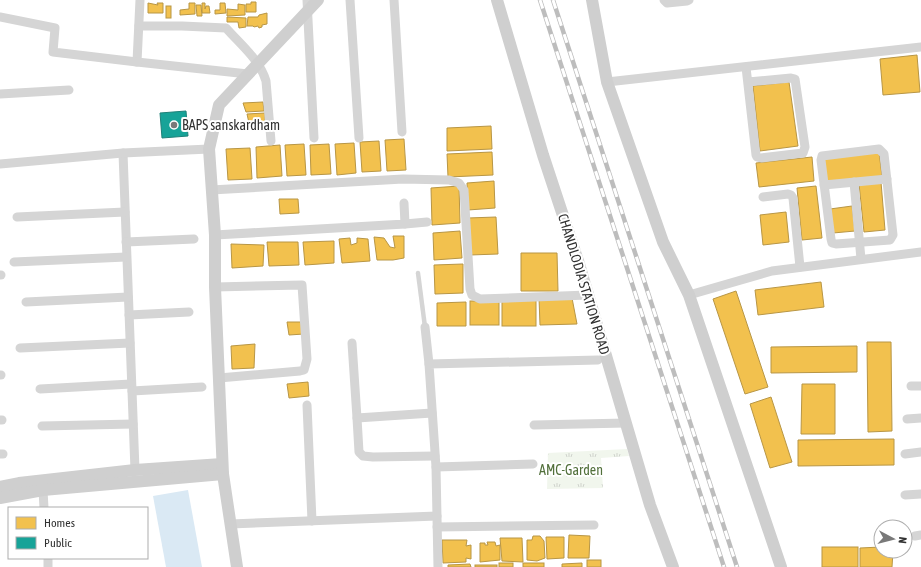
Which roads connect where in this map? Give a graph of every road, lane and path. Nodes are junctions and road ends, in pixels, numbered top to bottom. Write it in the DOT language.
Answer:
graph roads {
  1 [pos="140,0"];
  2 [pos="318,0"];
  3 [pos="350,0"];
  4 [pos="394,0"];
  5 [pos="497,0"];
  6 [pos="592,0"];
  7 [pos="664,0"];
  8 [pos="689,0"];
  9 [pos="307,6"];
  10 [pos="0,16"];
  11 [pos="139,26"];
  12 [pos="921,47"];
  13 [pos="137,62"];
  14 [pos="258,63"];
  15 [pos="746,67"];
  16 [pos="248,74"];
  17 [pos="607,82"];
  18 [pos="748,82"];
  19 [pos="69,90"];
  20 [pos="0,94"];
  21 [pos="402,132"];
  22 [pos="314,138"];
  23 [pos="359,138"];
  24 [pos="271,141"];
  25 [pos="209,150"];
  26 [pos="122,153"];
  27 [pos="0,164"];
  28 [pos="887,179"];
  29 [pos="854,182"];
  30 [pos="824,185"];
  31 [pos="211,190"];
  32 [pos="763,197"];
  33 [pos="404,203"];
  34 [pos="125,212"];
  35 [pos="17,217"];
  36 [pos="427,222"];
  37 [pos="405,224"];
  38 [pos="215,235"];
  39 [pos="194,239"];
  40 [pos="126,242"];
  41 [pos="860,242"];
  42 [pos="921,252"];
  43 [pos="126,257"];
  44 [pos="861,259"];
  45 [pos="14,262"];
  46 [pos="800,267"];
  47 [pos="418,273"];
  48 [pos="215,287"];
  49 [pos="588,295"];
  50 [pos="689,295"];
  51 [pos="128,297"];
  52 [pos="26,302"];
  53 [pos="189,312"];
  54 [pos="129,316"];
  55 [pos="425,326"];
  56 [pos="130,343"];
  57 [pos="352,343"];
  58 [pos="20,348"];
  59 [pos="598,360"];
  60 [pos="429,364"];
  61 [pos="219,378"];
  62 [pos="911,386"];
  63 [pos="921,386"];
  64 [pos="132,387"];
  65 [pos="202,387"];
  66 [pos="40,389"];
  67 [pos="307,405"];
  68 [pos="432,413"];
  69 [pos="357,418"];
  70 [pos="921,418"];
  71 [pos="907,419"];
  72 [pos="626,423"];
  73 [pos="133,424"];
  74 [pos="42,426"];
  75 [pos="534,426"];
  76 [pos="921,452"];
  77 [pos="905,454"];
  78 [pos="435,456"];
  79 [pos="533,464"];
  80 [pos="436,467"];
  81 [pos="223,469"];
  82 [pos="135,470"];
  83 [pos="0,487"];
  84 [pos="43,490"];
  85 [pos="921,494"];
  86 [pos="905,495"];
  87 [pos="0,498"];
  88 [pos="44,507"];
  89 [pos="437,516"];
  90 [pos="312,521"];
  91 [pos="230,524"];
  92 [pos="594,525"];
  93 [pos="437,526"];
  94 [pos="237,567"];
  95 [pos="438,567"];
  96 [pos="673,567"];
  97 [pos="782,567"];
  1 -- 11 [label="street"];
  2 -- 9 [label="street"];
  3 -- 23 [label="street"];
  4 -- 21 [label="street"];
  5 -- 49 [label="street, CHANDLODIA STATION ROAD"];
  6 -- 17 [label="street"];
  7 -- 8 [label="street"];
  9 -- 14 [label="street"];
  9 -- 22 [label="street"];
  10 -- 13 [label="street"];
  11 -- 13 [label="street"];
  11 -- 14 [label="street"];
  12 -- 15 [label="street"];
  13 -- 16 [label="street"];
  14 -- 16 [label="street"];
  14 -- 24 [label="street"];
  15 -- 17 [label="street"];
  15 -- 18 [label="street"];
  16 -- 25 [label="street"];
  17 -- 50 [label="street"];
  18 -- 18 [label="street"];
  19 -- 20 [label="street"];
  25 -- 26 [label="street"];
  25 -- 31 [label="street"];
  26 -- 27 [label="street"];
  26 -- 34 [label="street"];
  28 -- 29 [label="street"];
  28 -- 30 [label="street"];
  28 -- 41 [label="street"];
  29 -- 30 [label="street"];
  29 -- 41 [label="street"];
  30 -- 41 [label="street"];
  31 -- 38 [label="street"];
  31 -- 49 [label="street"];
  32 -- 46 [label="street"];
  33 -- 37 [label="street"];
  34 -- 35 [label="street"];
  34 -- 40 [label="street"];
  36 -- 37 [label="street"];
  37 -- 38 [label="street"];
  38 -- 48 [label="street"];
  39 -- 40 [label="street"];
  40 -- 43 [label="street"];
  41 -- 44 [label="street"];
  42 -- 44 [label="street"];
  43 -- 45 [label="street"];
  43 -- 51 [label="street"];
  44 -- 46 [label="street"];
  46 -- 50 [label="street"];
  47 -- 55 [label="lane"];
  48 -- 61 [label="street"];
  48 -- 61 [label="street"];
  49 -- 72 [label="street, CHANDLODIA STATION ROAD"];
  50 -- 97 [label="street"];
  51 -- 52 [label="street"];
  51 -- 54 [label="street"];
  53 -- 54 [label="street"];
  54 -- 56 [label="street"];
  55 -- 60 [label="street"];
  56 -- 58 [label="street"];
  56 -- 64 [label="street"];
  57 -- 69 [label="street"];
  59 -- 60 [label="street"];
  60 -- 68 [label="street"];
  61 -- 81 [label="street"];
  62 -- 63 [label="street"];
  64 -- 65 [label="street"];
  64 -- 66 [label="street"];
  64 -- 73 [label="street"];
  67 -- 90 [label="street"];
  68 -- 69 [label="street"];
  68 -- 78 [label="street"];
  69 -- 78 [label="street"];
  70 -- 71 [label="street"];
  72 -- 75 [label="street"];
  72 -- 96 [label="street, CHANDLODIA STATION ROAD"];
  73 -- 74 [label="street"];
  73 -- 82 [label="street"];
  76 -- 77 [label="street"];
  78 -- 80 [label="street"];
  79 -- 80 [label="street"];
  80 -- 89 [label="street"];
  81 -- 82 [label="street"];
  81 -- 84 [label="street"];
  81 -- 91 [label="street"];
  82 -- 83 [label="street"];
  84 -- 87 [label="street"];
  84 -- 88 [label="street"];
  85 -- 86 [label="street"];
  89 -- 90 [label="street"];
  89 -- 93 [label="street"];
  90 -- 91 [label="street"];
  91 -- 94 [label="street"];
  92 -- 93 [label="street"];
  93 -- 95 [label="street"];
}
